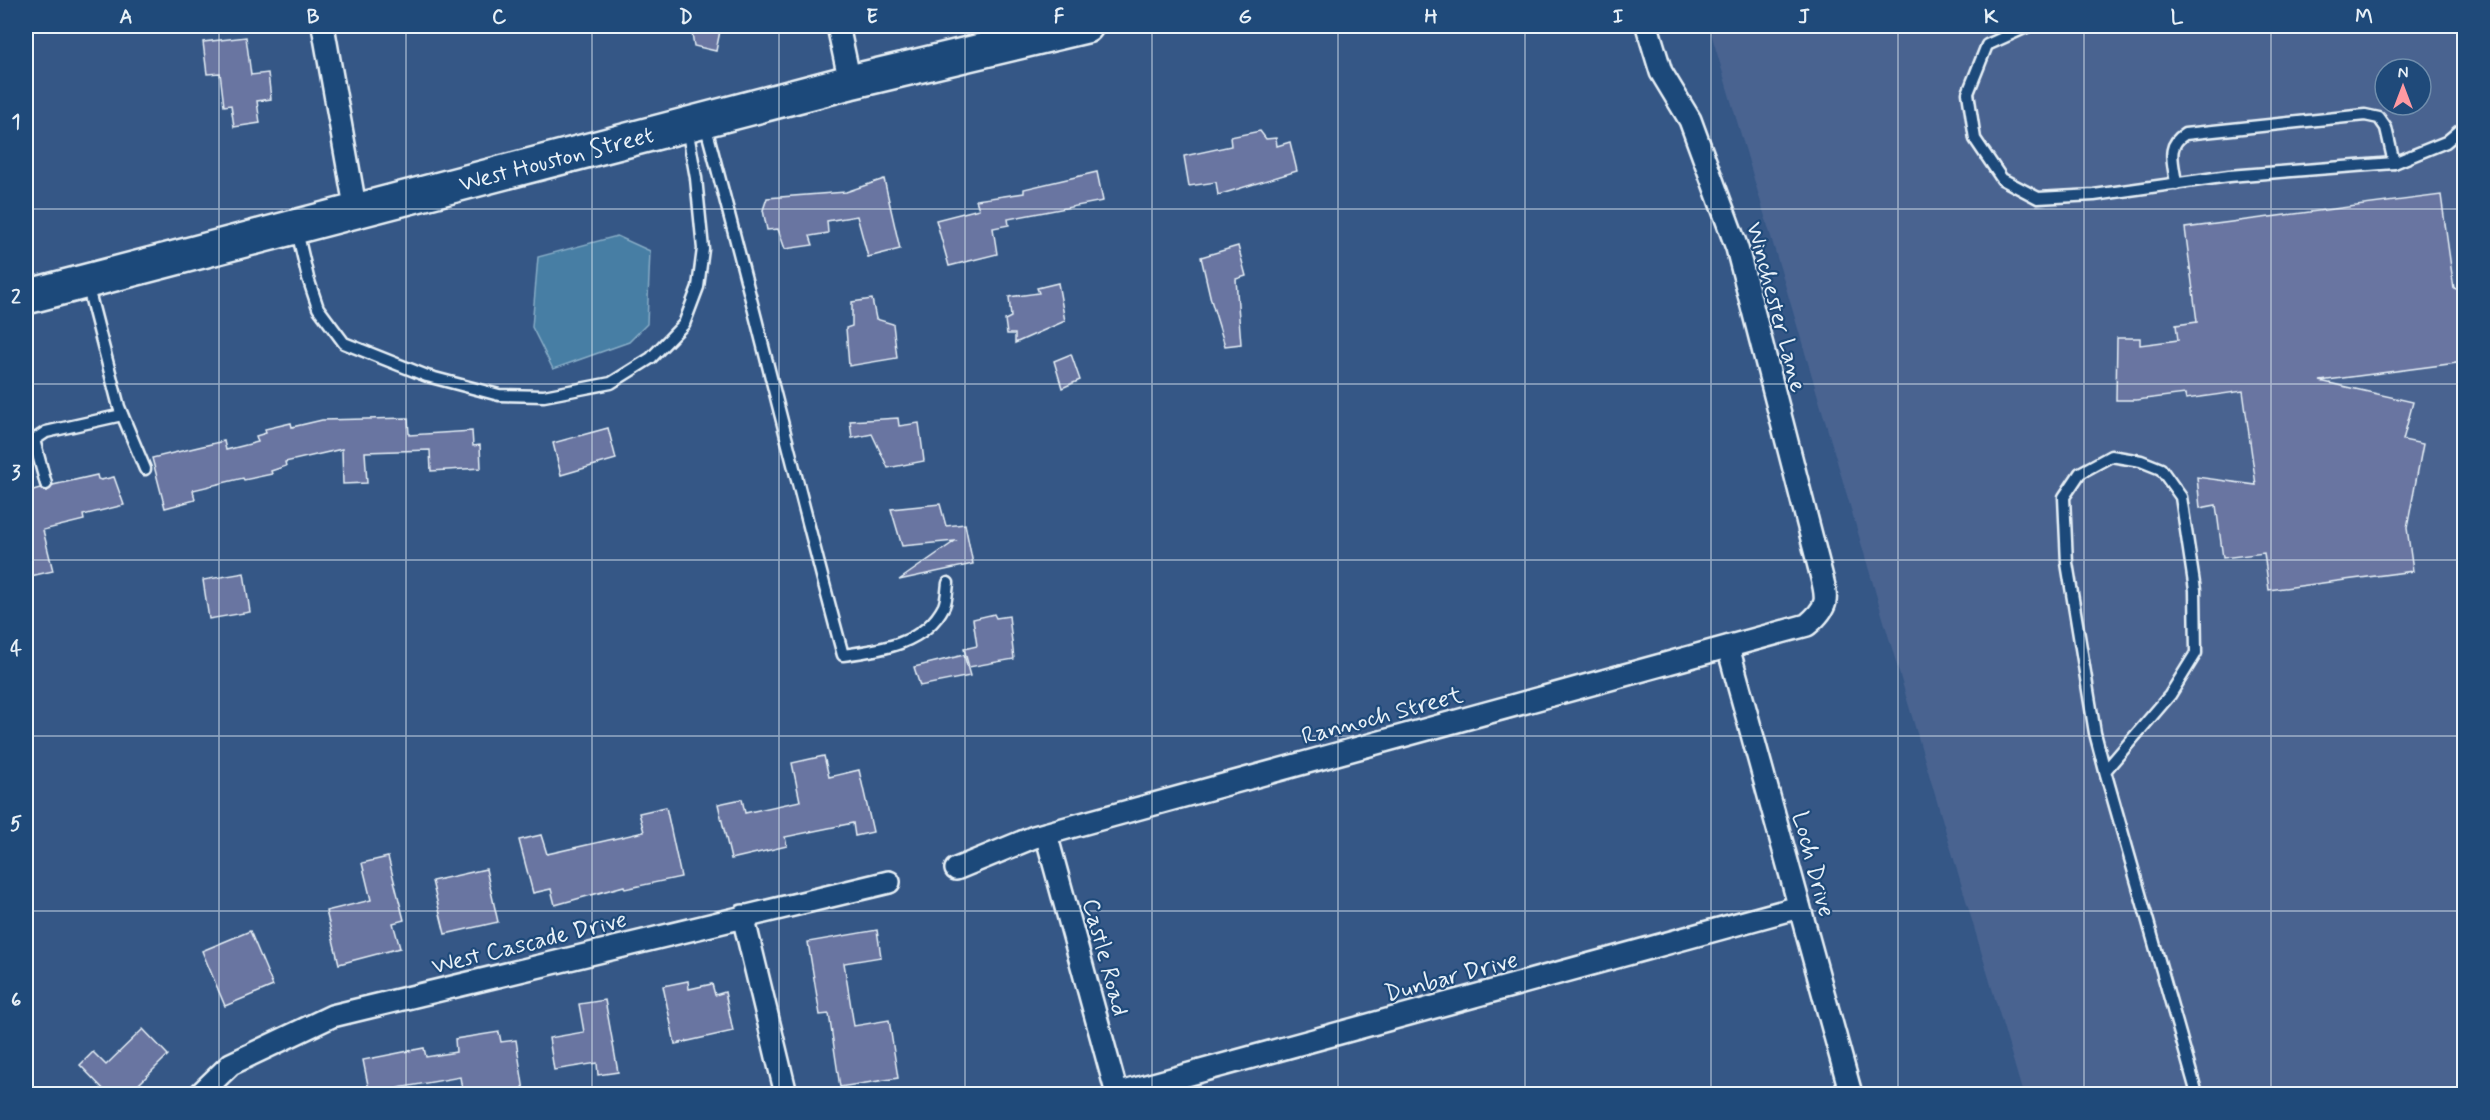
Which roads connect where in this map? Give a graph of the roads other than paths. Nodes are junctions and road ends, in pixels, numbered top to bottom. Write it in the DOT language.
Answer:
graph roads {
  1 [pos="323,26"];
  2 [pos="838,26"];
  3 [pos="1086,26"];
  4 [pos="1647,26"];
  5 [pos="2029,26"];
  6 [pos="850,82"];
  7 [pos="695,123"];
  8 [pos="2464,127"];
  9 [pos="2394,163"];
  10 [pos="2176,183"];
  11 [pos="356,212"];
  12 [pos="297,227"];
  13 [pos="87,281"];
  14 [pos="26,297"];
  15 [pos="122,415"];
  16 [pos="30,437"];
  17 [pos="145,469"];
  18 [pos="46,484"];
  19 [pos="948,583"];
  20 [pos="1821,613"];
  21 [pos="1728,647"];
  22 [pos="2105,771"];
  23 [pos="1046,834"];
  24 [pos="956,869"];
  25 [pos="889,882"];
  26 [pos="1799,907"];
  27 [pos="743,916"];
  28 [pos="1117,1094"];
  29 [pos="200,1095"];
  30 [pos="786,1095"];
  31 [pos="1851,1095"];
  32 [pos="2197,1095"];
  1 -- 11 [label="street"];
  2 -- 6 [label="street"];
  3 -- 6 [label="main road, West Houston Street"];
  4 -- 20 [label="street, Winchester Lane"];
  5 -- 10 [label="lane"];
  6 -- 7 [label="main road, West Houston Street"];
  7 -- 11 [label="main road, West Houston Street"];
  7 -- 12 [label="lane"];
  7 -- 19 [label="lane"];
  8 -- 9 [label="lane"];
  9 -- 10 [label="lane"];
  9 -- 10 [label="lane"];
  11 -- 12 [label="main road, West Houston Street"];
  12 -- 13 [label="main road, West Houston Street"];
  13 -- 14 [label="main road, West Houston Street"];
  13 -- 15 [label="lane"];
  15 -- 16 [label="lane"];
  15 -- 17 [label="lane"];
  16 -- 18 [label="lane"];
  20 -- 21 [label="street, Rannoch Street"];
  21 -- 23 [label="street, Rannoch Street"];
  21 -- 26 [label="street, Loch Drive"];
  22 -- 22 [label="lane"];
  22 -- 32 [label="lane"];
  23 -- 24 [label="street, Rannoch Street"];
  23 -- 28 [label="street, Castle Road"];
  25 -- 27 [label="street, West Cascade Drive"];
  26 -- 28 [label="street, Dunbar Drive"];
  26 -- 31 [label="street, Loch Drive"];
  27 -- 29 [label="street, West Cascade Drive"];
  27 -- 30 [label="street"];
}
